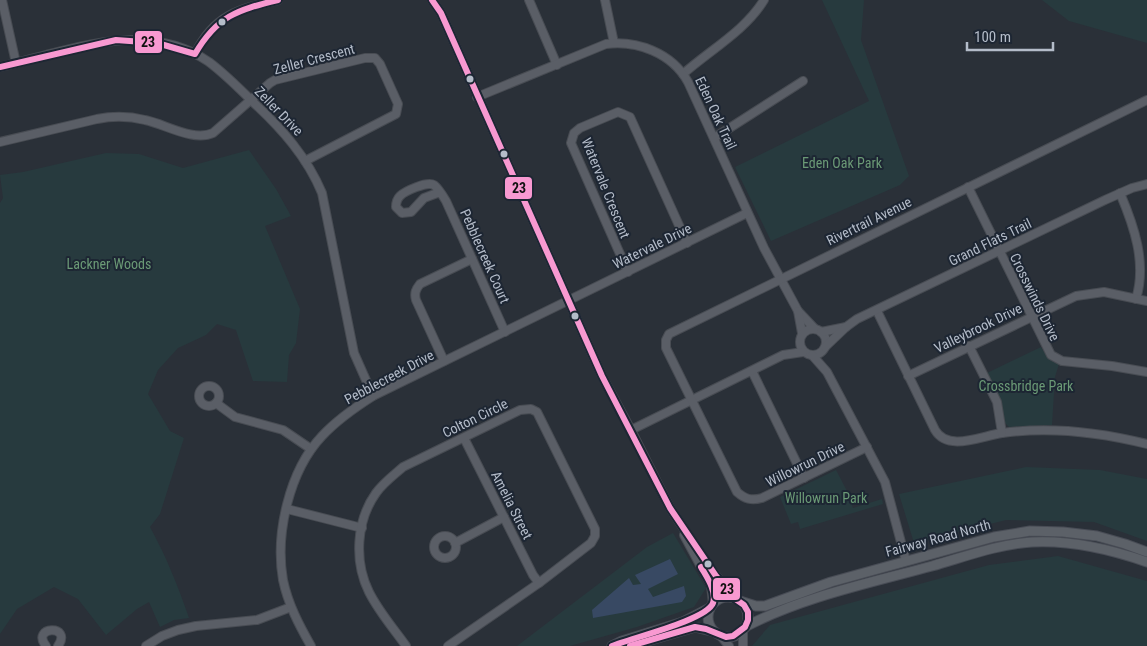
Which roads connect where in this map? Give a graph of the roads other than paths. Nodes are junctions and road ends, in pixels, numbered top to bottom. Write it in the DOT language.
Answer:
graph roads {
  1 [pos="2,0"];
  2 [pos="278,0"];
  3 [pos="432,0"];
  4 [pos="529,0"];
  5 [pos="605,0"];
  6 [pos="764,0"];
  7 [pos="614,43"];
  8 [pos="195,54"];
  9 [pos="16,63"];
  10 [pos="556,65"];
  11 [pos="0,67"];
  12 [pos="683,74"];
  13 [pos="803,81"];
  14 [pos="477,97"];
  15 [pos="251,100"];
  16 [pos="1147,100"];
  17 [pos="714,138"];
  18 [pos="0,142"];
  19 [pos="305,161"];
  20 [pos="1147,184"];
  21 [pos="968,187"];
  22 [pos="440,192"];
  23 [pos="1120,193"];
  24 [pos="747,213"];
  25 [pos="687,243"];
  26 [pos="999,251"];
  27 [pos="472,259"];
  28 [pos="628,272"];
  29 [pos="780,278"];
  30 [pos="1136,299"];
  31 [pos="568,301"];
  32 [pos="1147,301"];
  33 [pos="798,311"];
  34 [pos="877,311"];
  35 [pos="1031,316"];
  36 [pos="846,327"];
  37 [pos="818,330"];
  38 [pos="505,332"];
  39 [pos="801,336"];
  40 [pos="969,346"];
  41 [pos="824,349"];
  42 [pos="803,352"];
  43 [pos="782,355"];
  44 [pos="812,355"];
  45 [pos="444,361"];
  46 [pos="752,371"];
  47 [pos="827,372"];
  48 [pos="1147,372"];
  49 [pos="908,376"];
  50 [pos="372,396"];
  51 [pos="692,401"];
  52 [pos="216,403"];
  53 [pos="631,430"];
  54 [pos="1002,433"];
  55 [pos="464,438"];
  56 [pos="1147,444"];
  57 [pos="867,447"];
  58 [pos="311,449"];
  59 [pos="804,478"];
  60 [pos="287,509"];
  61 [pos="504,517"];
  62 [pos="678,522"];
  63 [pos="362,528"];
  64 [pos="455,543"];
  65 [pos="1147,552"];
  66 [pos="906,561"];
  67 [pos="1147,562"];
  68 [pos="539,583"];
  69 [pos="737,599"];
  70 [pos="712,606"];
  71 [pos="291,607"];
  72 [pos="744,628"];
  73 [pos="718,633"];
  74 [pos="46,646"];
  75 [pos="58,646"];
  76 [pos="146,646"];
  77 [pos="312,646"];
  78 [pos="406,646"];
  79 [pos="448,646"];
  80 [pos="612,646"];
  81 [pos="630,646"];
  82 [pos="729,646"];
  83 [pos="743,646"];
  1 -- 9 [label="street"];
  2 -- 8 [label="street"];
  3 -- 14 [label="street"];
  4 -- 10 [label="street"];
  5 -- 7 [label="street"];
  6 -- 12 [label="street"];
  7 -- 10 [label="street, Eden Oak Trail"];
  7 -- 12 [label="street, Eden Oak Trail"];
  8 -- 9 [label="street, Zeller Drive"];
  8 -- 15 [label="street, Zeller Drive"];
  9 -- 11 [label="street, Zeller Drive"];
  10 -- 14 [label="street, Eden Oak Trail"];
  12 -- 17 [label="street, Eden Oak Trail"];
  13 -- 17 [label="street"];
  14 -- 31 [label="street"];
  15 -- 18 [label="street"];
  15 -- 19 [label="street, Zeller Drive"];
  15 -- 19 [label="street, Zeller Crescent"];
  16 -- 21 [label="street, Rivertrail Avenue"];
  17 -- 24 [label="street, Eden Oak Trail"];
  19 -- 50 [label="street, Zeller Drive"];
  20 -- 23 [label="street, Grand Flats Trail"];
  21 -- 26 [label="street, Crosswinds Drive"];
  21 -- 29 [label="street, Rivertrail Avenue"];
  22 -- 22 [label="street"];
  22 -- 27 [label="street, Pebblecreek Court"];
  23 -- 26 [label="street, Grand Flats Trail"];
  23 -- 30 [label="street"];
  24 -- 25 [label="street, Watervale Drive"];
  24 -- 29 [label="street, Eden Oak Trail"];
  25 -- 28 [label="street, Watervale Drive"];
  25 -- 28 [label="street, Watervale Crescent"];
  26 -- 34 [label="street, Grand Flats Trail"];
  26 -- 35 [label="street, Crosswinds Drive"];
  27 -- 38 [label="street, Pebblecreek Court"];
  27 -- 45 [label="street"];
  28 -- 31 [label="street, Watervale Drive"];
  29 -- 33 [label="street, Eden Oak Trail"];
  29 -- 51 [label="street, Rivertrail Avenue"];
  30 -- 32 [label="street, Valleybrook Drive"];
  30 -- 35 [label="street, Valleybrook Drive"];
  31 -- 38 [label="street, Pebblecreek Drive"];
  31 -- 53 [label="street"];
  33 -- 37 [label="street, Eden Oak Trail"];
  33 -- 39 [label="street, Eden Oak Trail"];
  34 -- 36 [label="street, Grand Flats Trail"];
  34 -- 49 [label="street"];
  35 -- 40 [label="street, Valleybrook Drive"];
  35 -- 48 [label="street, Crosswinds Drive"];
  36 -- 37 [label="street, Grand Flats Trail"];
  36 -- 41 [label="street, Grand Flats Trail"];
  37 -- 39 [label="street"];
  37 -- 41 [label="street"];
  38 -- 45 [label="street, Pebblecreek Drive"];
  39 -- 42 [label="street"];
  39 -- 43 [label="street"];
  40 -- 49 [label="street, Valleybrook Drive"];
  40 -- 54 [label="street"];
  41 -- 44 [label="street"];
  41 -- 47 [label="street"];
  42 -- 43 [label="street"];
  42 -- 44 [label="street"];
  43 -- 46 [label="street"];
  44 -- 47 [label="street"];
  45 -- 50 [label="street, Pebblecreek Drive"];
  46 -- 51 [label="street"];
  46 -- 59 [label="street"];
  47 -- 57 [label="street"];
  49 -- 54 [label="street"];
  50 -- 58 [label="street, Pebblecreek Drive"];
  51 -- 53 [label="street"];
  51 -- 59 [label="street, Willowrun Drive"];
  52 -- 58 [label="street"];
  53 -- 62 [label="street"];
  54 -- 56 [label="street"];
  55 -- 61 [label="street, Amelia Street"];
  55 -- 63 [label="street, Colton Circle"];
  55 -- 68 [label="street, Colton Circle"];
  57 -- 59 [label="street, Willowrun Drive"];
  57 -- 66 [label="street"];
  58 -- 60 [label="street, Pebblecreek Drive"];
  60 -- 63 [label="street"];
  60 -- 71 [label="street, Pebblecreek Drive"];
  61 -- 64 [label="street"];
  61 -- 68 [label="street, Amelia Street"];
  62 -- 69 [label="street"];
  62 -- 70 [label="street"];
  63 -- 78 [label="street, Colton Circle"];
  65 -- 66 [label="main road, Fairway Road North"];
  66 -- 69 [label="main road, Fairway Road North"];
  67 -- 72 [label="main road, Fairway Road North"];
  68 -- 79 [label="street, Colton Circle"];
  69 -- 70 [label="main road"];
  69 -- 72 [label="main road"];
  70 -- 73 [label="main road"];
  70 -- 80 [label="main road"];
  71 -- 76 [label="street"];
  71 -- 77 [label="street, Pebblecreek Drive"];
  72 -- 73 [label="main road"];
  72 -- 83 [label="street"];
  73 -- 81 [label="main road"];
  73 -- 82 [label="street"];
  74 -- 75 [label="street"];
}
